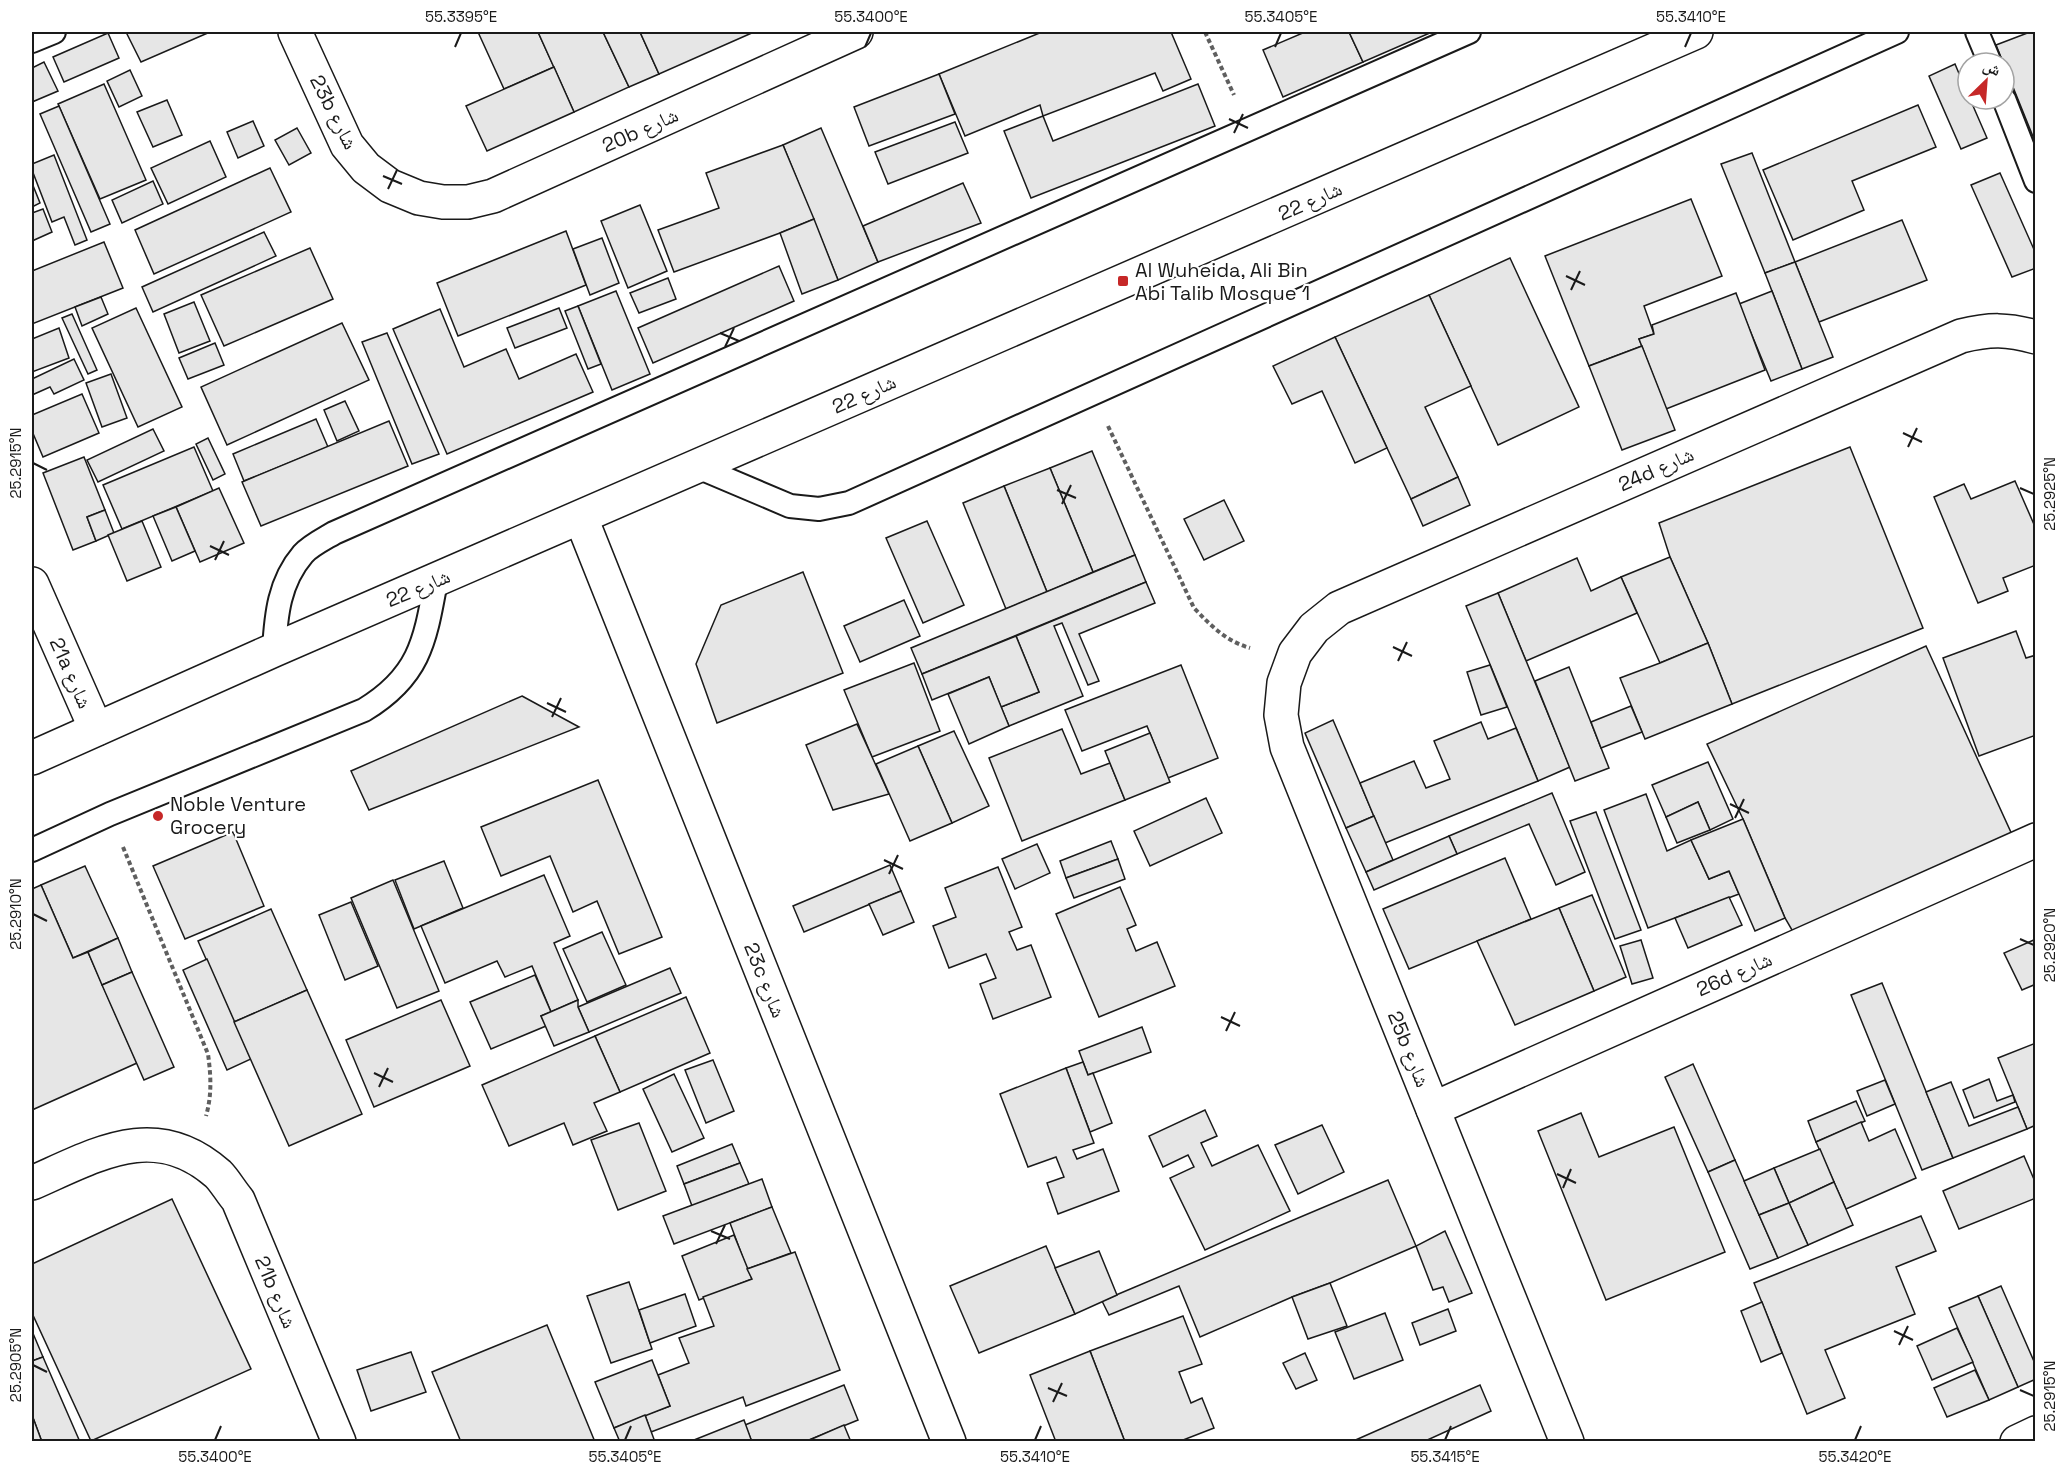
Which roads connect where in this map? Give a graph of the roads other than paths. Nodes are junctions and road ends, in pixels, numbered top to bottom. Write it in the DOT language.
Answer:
graph roads {
  1 [pos="54,32"];
  2 [pos="295,32"];
  3 [pos="856,32"];
  4 [pos="1469,32"];
  5 [pos="1696,32"];
  6 [pos="1897,32"];
  7 [pos="1977,32"];
  8 [pos="32,41"];
  9 [pos="1985,51"];
  10 [pos="2009,111"];
  11 [pos="2036,180"];
  12 [pos="419,198"];
  13 [pos="2036,337"];
  14 [pos="698,467"];
  15 [pos="581,518"];
  16 [pos="436,581"];
  17 [pos="32,584"];
  18 [pos="274,650"];
  19 [pos="1295,653"];
  20 [pos="96,729"];
  21 [pos="32,758"];
  22 [pos="2036,840"];
  23 [pos="32,850"];
  24 [pos="1433,1109"];
  25 [pos="32,1183"];
  26 [pos="2036,1433"];
  27 [pos="339,1442"];
  28 [pos="949,1442"];
  29 [pos="1567,1442"];
  30 [pos="2017,1442"];
  1 -- 8 [label="lane"];
  2 -- 12 [label="street, 23b شارع"];
  3 -- 12 [label="street, 20b شارع"];
  4 -- 18 [label="lane"];
  5 -- 14 [label="street, شارع 22"];
  6 -- 14 [label="lane"];
  7 -- 9 [label="lane"];
  10 -- 11 [label="lane"];
  13 -- 19 [label="street, 24d شارع"];
  14 -- 15 [label="street, شارع 22"];
  15 -- 16 [label="street, شارع 22"];
  15 -- 28 [label="street, 23c شارع"];
  16 -- 18 [label="street, شارع 22"];
  16 -- 23 [label="lane"];
  17 -- 20 [label="street, 21a شارع"];
  18 -- 20 [label="street, شارع 22"];
  19 -- 24 [label="street, 25b شارع"];
  20 -- 21 [label="street, شارع 22"];
  22 -- 24 [label="street, 26d شارع"];
  24 -- 29 [label="street, 25b شارع"];
  25 -- 27 [label="street, 21b شارع"];
  26 -- 30 [label="street"];
}
